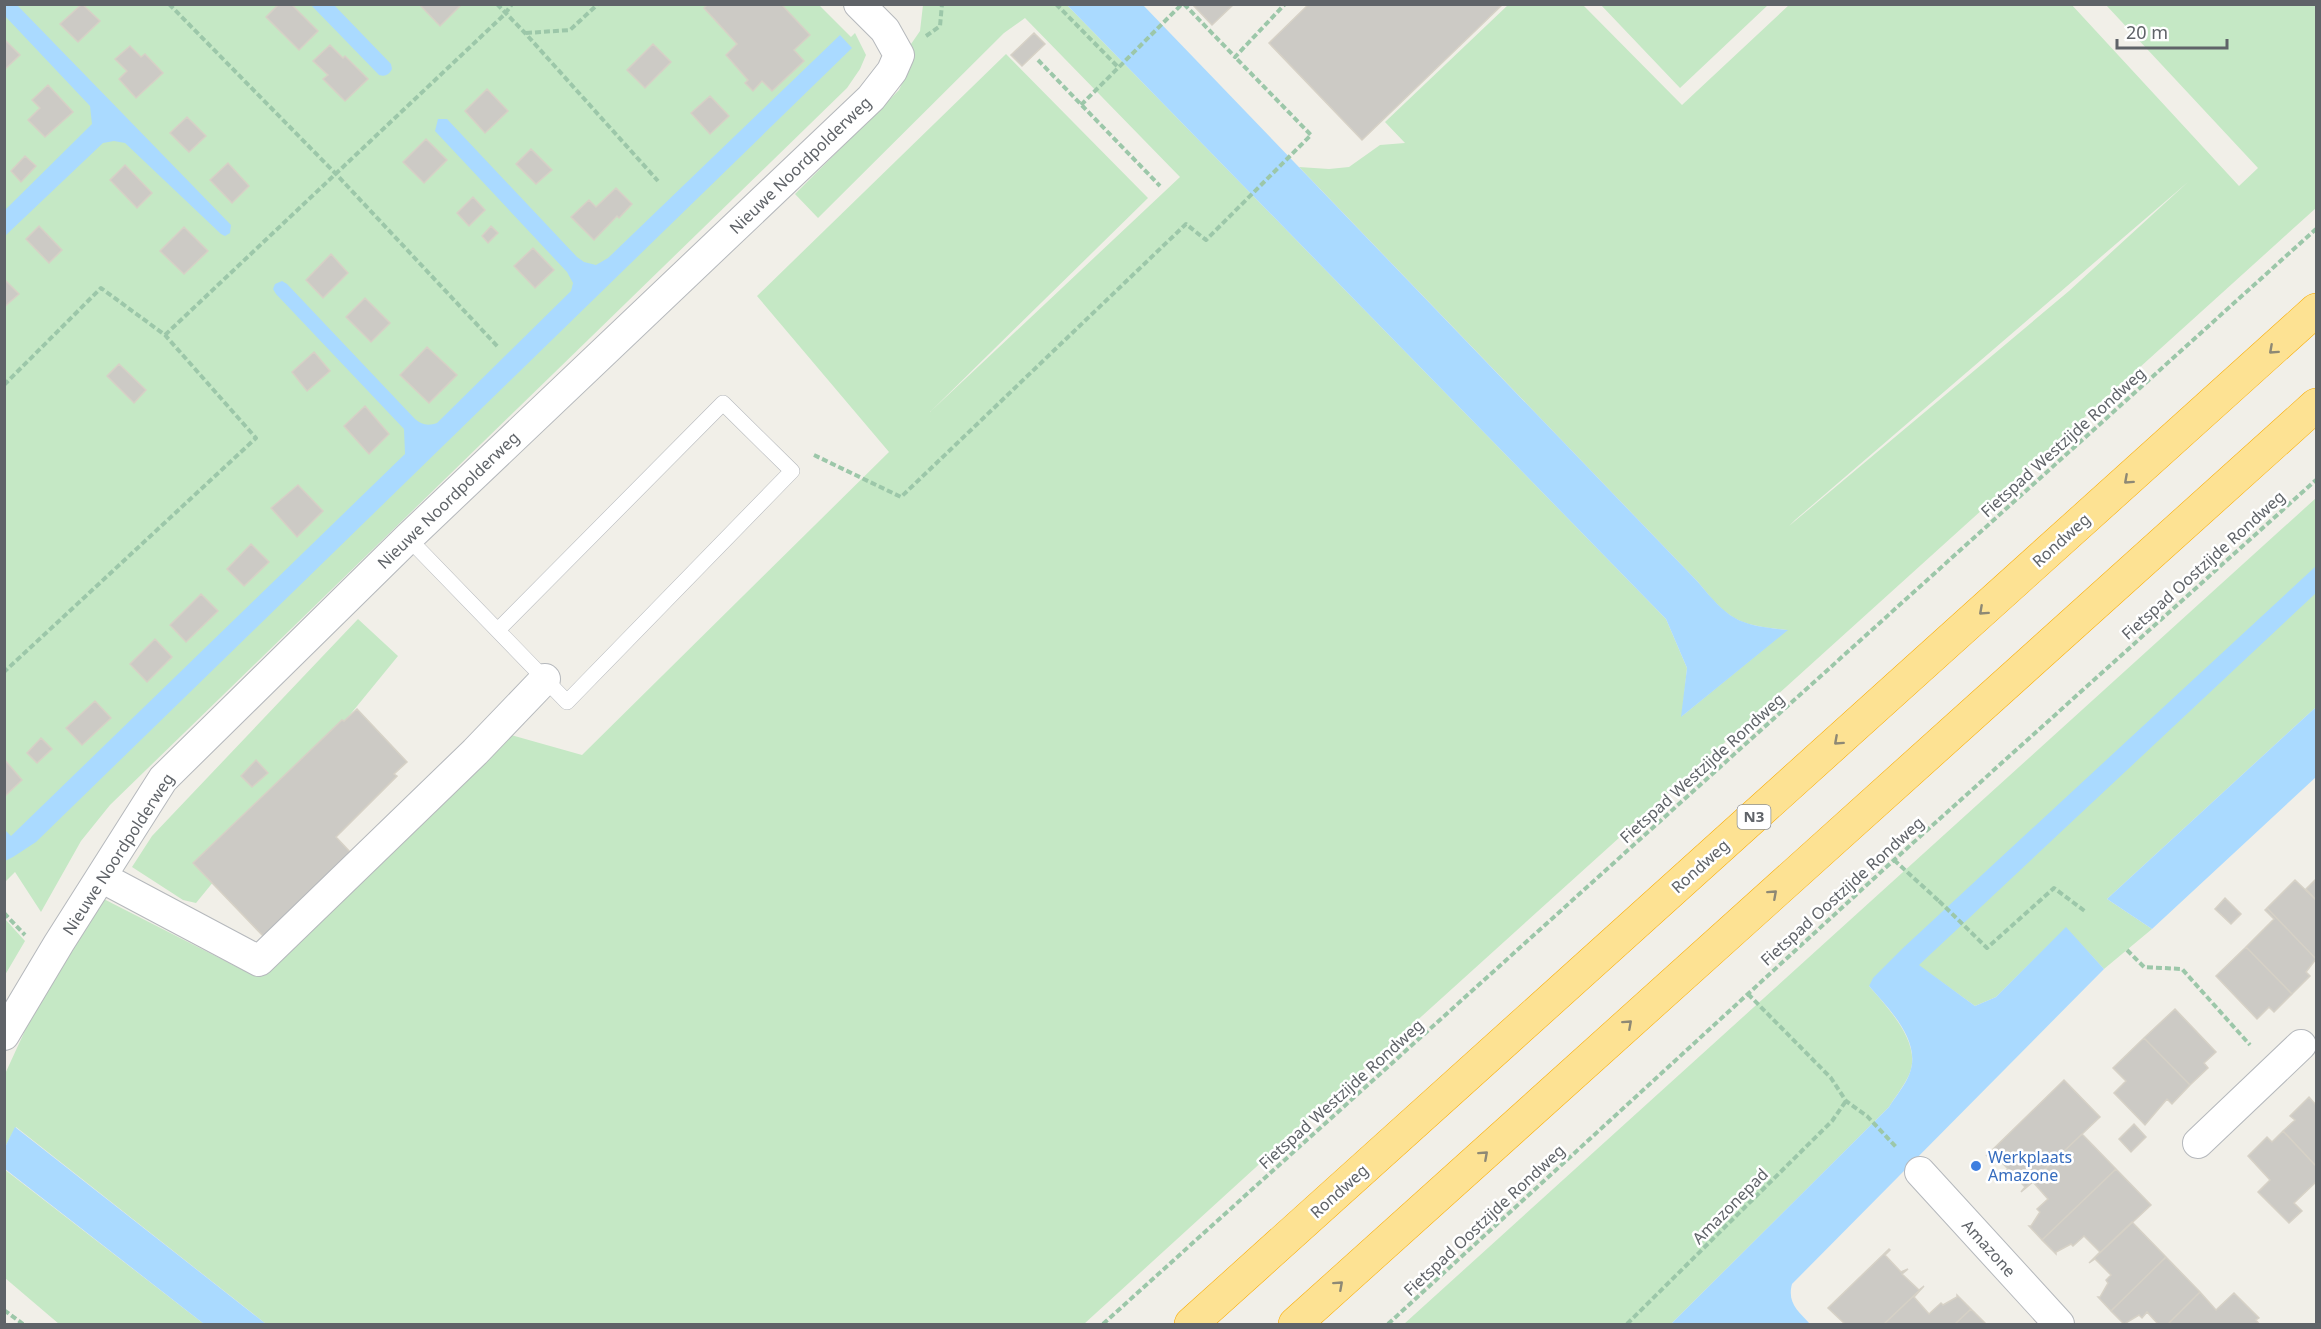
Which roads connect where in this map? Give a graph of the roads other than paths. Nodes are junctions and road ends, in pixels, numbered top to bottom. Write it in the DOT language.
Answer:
graph roads {
  1 [pos="859,4"];
  2 [pos="2316,310"];
  3 [pos="2316,405"];
  4 [pos="408,538"];
  5 [pos="498,630"];
  6 [pos="545,679"];
  7 [pos="101,877"];
  8 [pos="4,1035"];
  9 [pos="2311,1045"];
  10 [pos="2198,1143"];
  11 [pos="1920,1172"];
  12 [pos="1191,1324"];
  13 [pos="1295,1324"];
  14 [pos="2059,1324"];
  1 -- 4 [label="street, Nieuwe Noordpolderweg"];
  2 -- 12 [label="highway, Rondweg / N3, one-way"];
  13 -- 3 [label="highway, one-way"];
  4 -- 5 [label="lane"];
  4 -- 7 [label="street, Nieuwe Noordpolderweg"];
  5 -- 6 [label="lane"];
  5 -- 6 [label="lane"];
  6 -- 7 [label="street"];
  7 -- 8 [label="street, Nieuwe Noordpolderweg"];
  9 -- 10 [label="street"];
  11 -- 14 [label="street, Amazone"];
}
